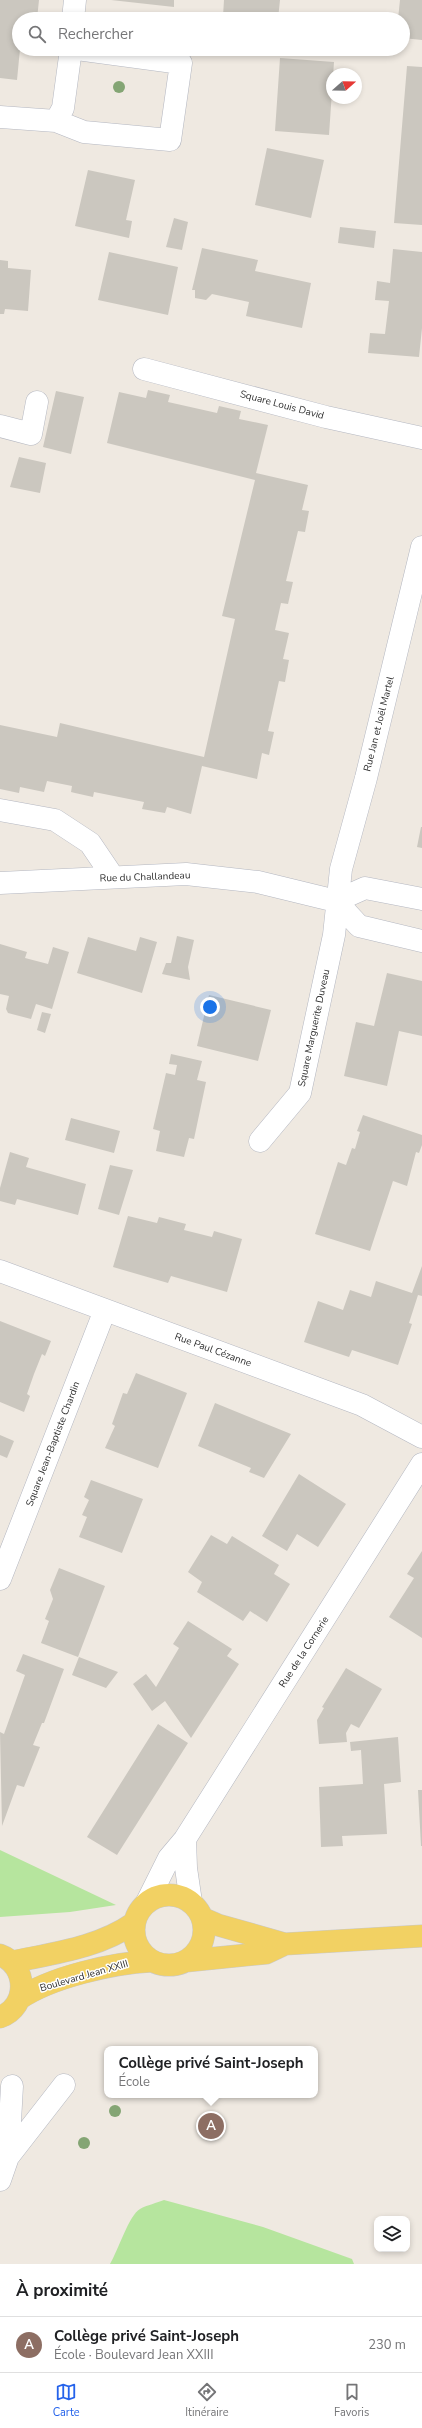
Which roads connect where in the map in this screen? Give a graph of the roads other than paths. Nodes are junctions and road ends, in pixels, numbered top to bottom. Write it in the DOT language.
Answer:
graph roads {
  1 [pos="75,0"];
  2 [pos="74,12"];
  3 [pos="70,56"];
  4 [pos="129,56"];
  5 [pos="0,117"];
  6 [pos="56,120"];
  7 [pos="144,368"];
  8 [pos="37,402"];
  9 [pos="0,426"];
  10 [pos="422,438"];
  11 [pos="422,547"];
  12 [pos="0,810"];
  13 [pos="112,878"];
  14 [pos="0,883"];
  15 [pos="422,900"];
  16 [pos="336,901"];
  17 [pos="422,941"];
  18 [pos="260,1141"];
  19 [pos="0,1271"];
  20 [pos="105,1310"];
  21 [pos="422,1437"];
  22 [pos="422,1464"];
  23 [pos="0,1579"];
  24 [pos="185,1839"];
  25 [pos="147,1902"];
  26 [pos="197,1910"];
  27 [pos="134,1923"];
  28 [pos="422,1936"];
  29 [pos="285,1944"];
  30 [pos="6,1958"];
  31 [pos="152,1961"];
  32 [pos="186,1962"];
  33 [pos="20,1999"];
  34 [pos="0,2017"];
  35 [pos="64,2085"];
  36 [pos="12,2086"];
  37 [pos="8,2157"];
  38 [pos="0,2180"];
  1 -- 2 [label="street"];
  3 -- 6 [label="street"];
  4 -- 6 [label="street"];
  5 -- 6 [label="street"];
  7 -- 10 [label="street, Square Louis David"];
  8 -- 9 [label="street"];
  11 -- 16 [label="street, Rue Jan et Joël Martel"];
  12 -- 13 [label="street"];
  13 -- 14 [label="street, Rue du Challandeau"];
  13 -- 16 [label="street, Rue du Challandeau"];
  15 -- 16 [label="street"];
  16 -- 17 [label="street"];
  16 -- 18 [label="street, Square Marguerite Duveau"];
  19 -- 20 [label="street, Rue Paul Cézanne"];
  20 -- 21 [label="street, Rue Paul Cézanne"];
  20 -- 23 [label="street, Square Jean-Baptiste Chardin"];
  22 -- 24 [label="street, Rue de la Cornerie"];
  24 -- 25 [label="street, Rue de la Cornerie"];
  24 -- 26 [label="street"];
  25 -- 26 [label="main road"];
  25 -- 27 [label="main road"];
  26 -- 29 [label="main road"];
  26 -- 32 [label="main road"];
  27 -- 30 [label="main road"];
  27 -- 31 [label="main road"];
  28 -- 29 [label="main road"];
  29 -- 32 [label="main road"];
  30 -- 33 [label="main road"];
  31 -- 32 [label="main road"];
  31 -- 33 [label="main road, Boulevard Jean XXIII"];
  33 -- 34 [label="main road, Boulevard Jean XXIII"];
  35 -- 37 [label="street"];
  36 -- 37 [label="street"];
  37 -- 38 [label="street"];
}
